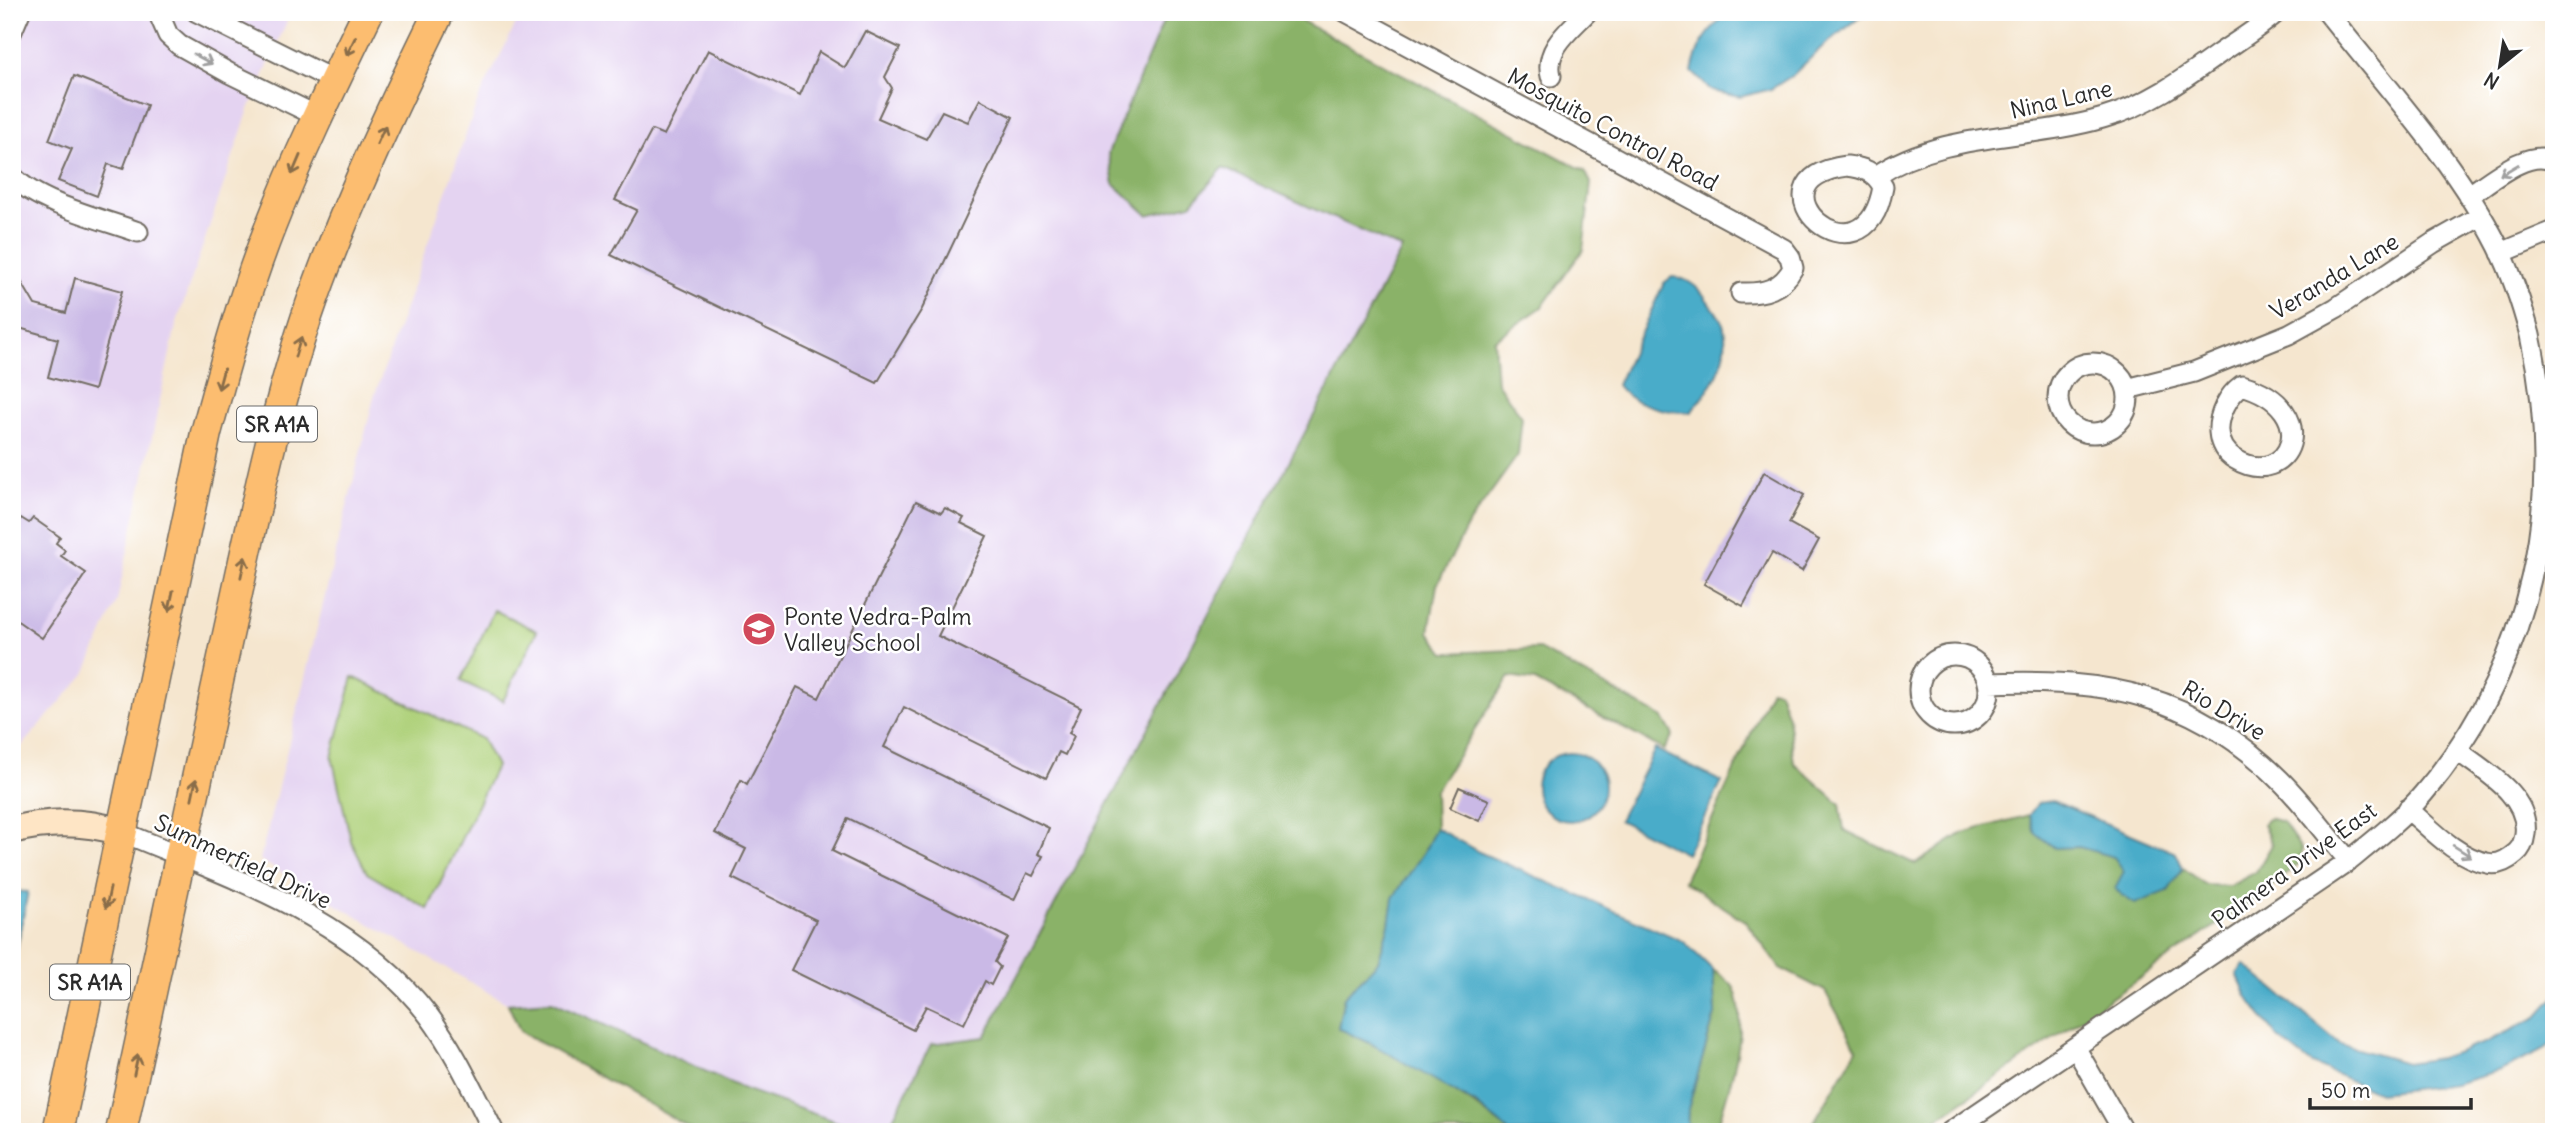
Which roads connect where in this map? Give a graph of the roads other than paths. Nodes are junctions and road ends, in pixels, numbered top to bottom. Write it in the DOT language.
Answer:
graph roads {
  1 [pos="20,12"];
  2 [pos="158,12"];
  3 [pos="197,12"];
  4 [pos="368,12"];
  5 [pos="439,12"];
  6 [pos="1346,12"];
  7 [pos="1587,12"];
  8 [pos="2277,12"];
  9 [pos="2327,12"];
  10 [pos="12,31"];
  11 [pos="1551,76"];
  12 [pos="335,81"];
  13 [pos="319,117"];
  14 [pos="2554,162"];
  15 [pos="12,176"];
  16 [pos="1876,176"];
  17 [pos="2469,196"];
  18 [pos="2481,216"];
  19 [pos="2554,231"];
  20 [pos="138,232"];
  21 [pos="2501,253"];
  22 [pos="1741,293"];
  23 [pos="2232,358"];
  24 [pos="2242,385"];
  25 [pos="2127,389"];
  26 [pos="2550,416"];
  27 [pos="1988,683"];
  28 [pos="2458,751"];
  29 [pos="2408,809"];
  30 [pos="12,830"];
  31 [pos="122,832"];
  32 [pos="180,856"];
  33 [pos="2349,861"];
  34 [pos="2075,1047"];
  35 [pos="491,1131"];
  36 [pos="58,1132"];
  37 [pos="121,1132"];
  38 [pos="1950,1132"];
  39 [pos="2124,1132"];
  1 -- 10 [label="street"];
  2 -- 13 [label="street, one-way"];
  3 -- 12 [label="street"];
  4 -- 12 [label="main road, SR A1A, one-way"];
  32 -- 5 [label="main road, SR A1A, one-way"];
  6 -- 22 [label="street, Mosquito Control Road"];
  7 -- 11 [label="street"];
  8 -- 16 [label="street, Nina Lane"];
  9 -- 17 [label="street, Palmera Drive East"];
  12 -- 13 [label="main road, SR A1A"];
  13 -- 31 [label="main road, SR A1A, one-way"];
  14 -- 17 [label="street, one-way"];
  15 -- 20 [label="street"];
  17 -- 18 [label="street, Palmera Drive East"];
  18 -- 21 [label="street, Palmera Drive East"];
  18 -- 23 [label="street, Veranda Lane"];
  19 -- 21 [label="street"];
  21 -- 26 [label="street, Palmera Drive East"];
  23 -- 24 [label="street"];
  23 -- 25 [label="street, Veranda Lane"];
  26 -- 28 [label="street, Palmera Drive East"];
  27 -- 33 [label="street, Rio Drive"];
  28 -- 29 [label="street, Palmera Drive East"];
  29 -- 28 [label="street, one-way"];
  29 -- 33 [label="street, Palmera Drive East"];
  30 -- 31 [label="street"];
  31 -- 32 [label="street, Summerfield Drive"];
  31 -- 36 [label="main road, SR A1A, one-way"];
  32 -- 35 [label="street, Summerfield Drive"];
  37 -- 32 [label="main road, SR A1A, one-way"];
  33 -- 34 [label="street, Palmera Drive East"];
  34 -- 38 [label="street, Palmera Drive East"];
  34 -- 39 [label="street"];
}
